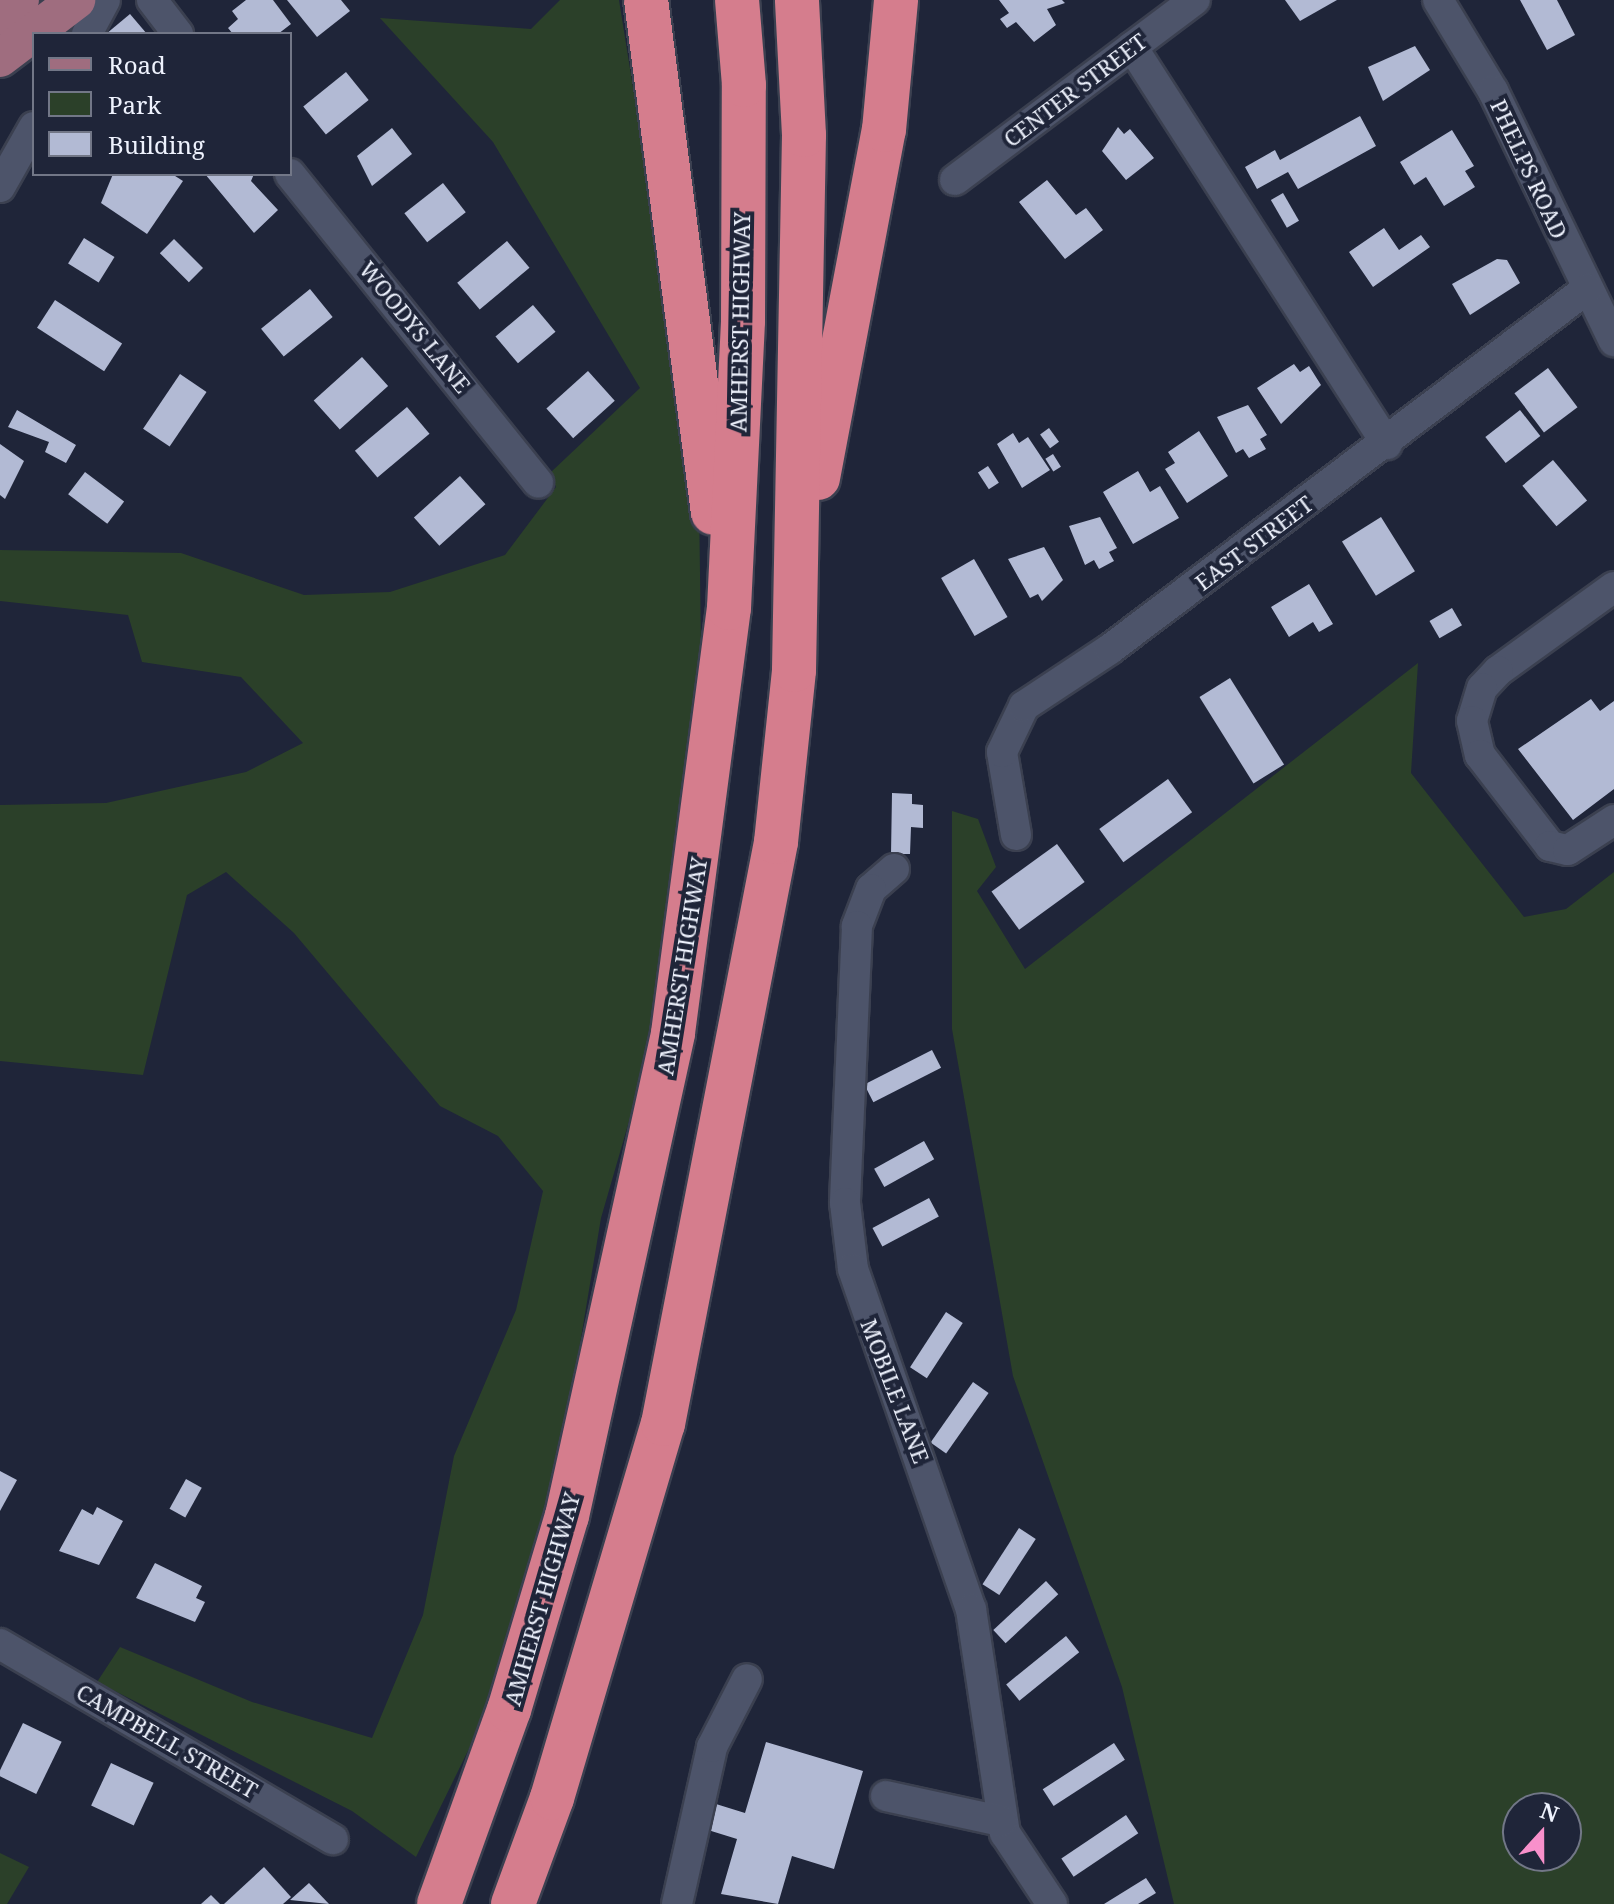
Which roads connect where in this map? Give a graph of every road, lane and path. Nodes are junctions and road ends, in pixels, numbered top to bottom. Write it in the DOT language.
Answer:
graph roads {
  1 [pos="20,0"];
  2 [pos="76,0"];
  3 [pos="105,0"];
  4 [pos="152,0"];
  5 [pos="646,0"];
  6 [pos="737,0"];
  7 [pos="797,0"];
  8 [pos="896,0"];
  9 [pos="1195,0"];
  10 [pos="1438,0"];
  11 [pos="0,15"];
  12 [pos="34,32"];
  13 [pos="88,32"];
  14 [pos="176,32"];
  15 [pos="32,34"];
  16 [pos="1132,47"];
  17 [pos="0,58"];
  18 [pos="32,131"];
  19 [pos="292,176"];
  20 [pos="955,180"];
  21 [pos="0,187"];
  22 [pos="1587,289"];
  23 [pos="1614,341"];
  24 [pos="1387,444"];
  25 [pos="538,483"];
  26 [pos="1614,587"];
  27 [pos="794,670"];
  28 [pos="715,719"];
  29 [pos="1614,820"];
  30 [pos="1016,835"];
  31 [pos="894,869"];
  32 [pos="0,1644"];
  33 [pos="747,1679"];
  34 [pos="886,1796"];
  35 [pos="1001,1821"];
  36 [pos="333,1839"];
  37 [pos="439,1904"];
  38 [pos="513,1904"];
  39 [pos="677,1904"];
  40 [pos="1052,1904"];
  1 -- 11 [label="main road"];
  2 -- 12 [label="main road"];
  3 -- 13 [label="street"];
  4 -- 14 [label="street"];
  5 -- 28 [label="highway"];
  6 -- 28 [label="highway, AMHERST HIGHWAY"];
  7 -- 27 [label="highway"];
  8 -- 27 [label="highway"];
  9 -- 16 [label="street, CENTER STREET"];
  10 -- 22 [label="street, PHELPS ROAD"];
  15 -- 17 [label="main road"];
  16 -- 20 [label="street, CENTER STREET"];
  16 -- 24 [label="street"];
  18 -- 21 [label="street"];
  19 -- 25 [label="street, WOODYS LANE"];
  22 -- 23 [label="street, PHELPS ROAD"];
  22 -- 24 [label="street, EAST STREET"];
  24 -- 30 [label="street, EAST STREET"];
  26 -- 29 [label="street"];
  27 -- 38 [label="highway"];
  28 -- 37 [label="highway, AMHERST HIGHWAY"];
  31 -- 35 [label="street, MOBILE LANE"];
  32 -- 36 [label="street, CAMPBELL STREET"];
  33 -- 39 [label="street"];
  34 -- 35 [label="street"];
  35 -- 40 [label="street, MOBILE LANE"];
}
